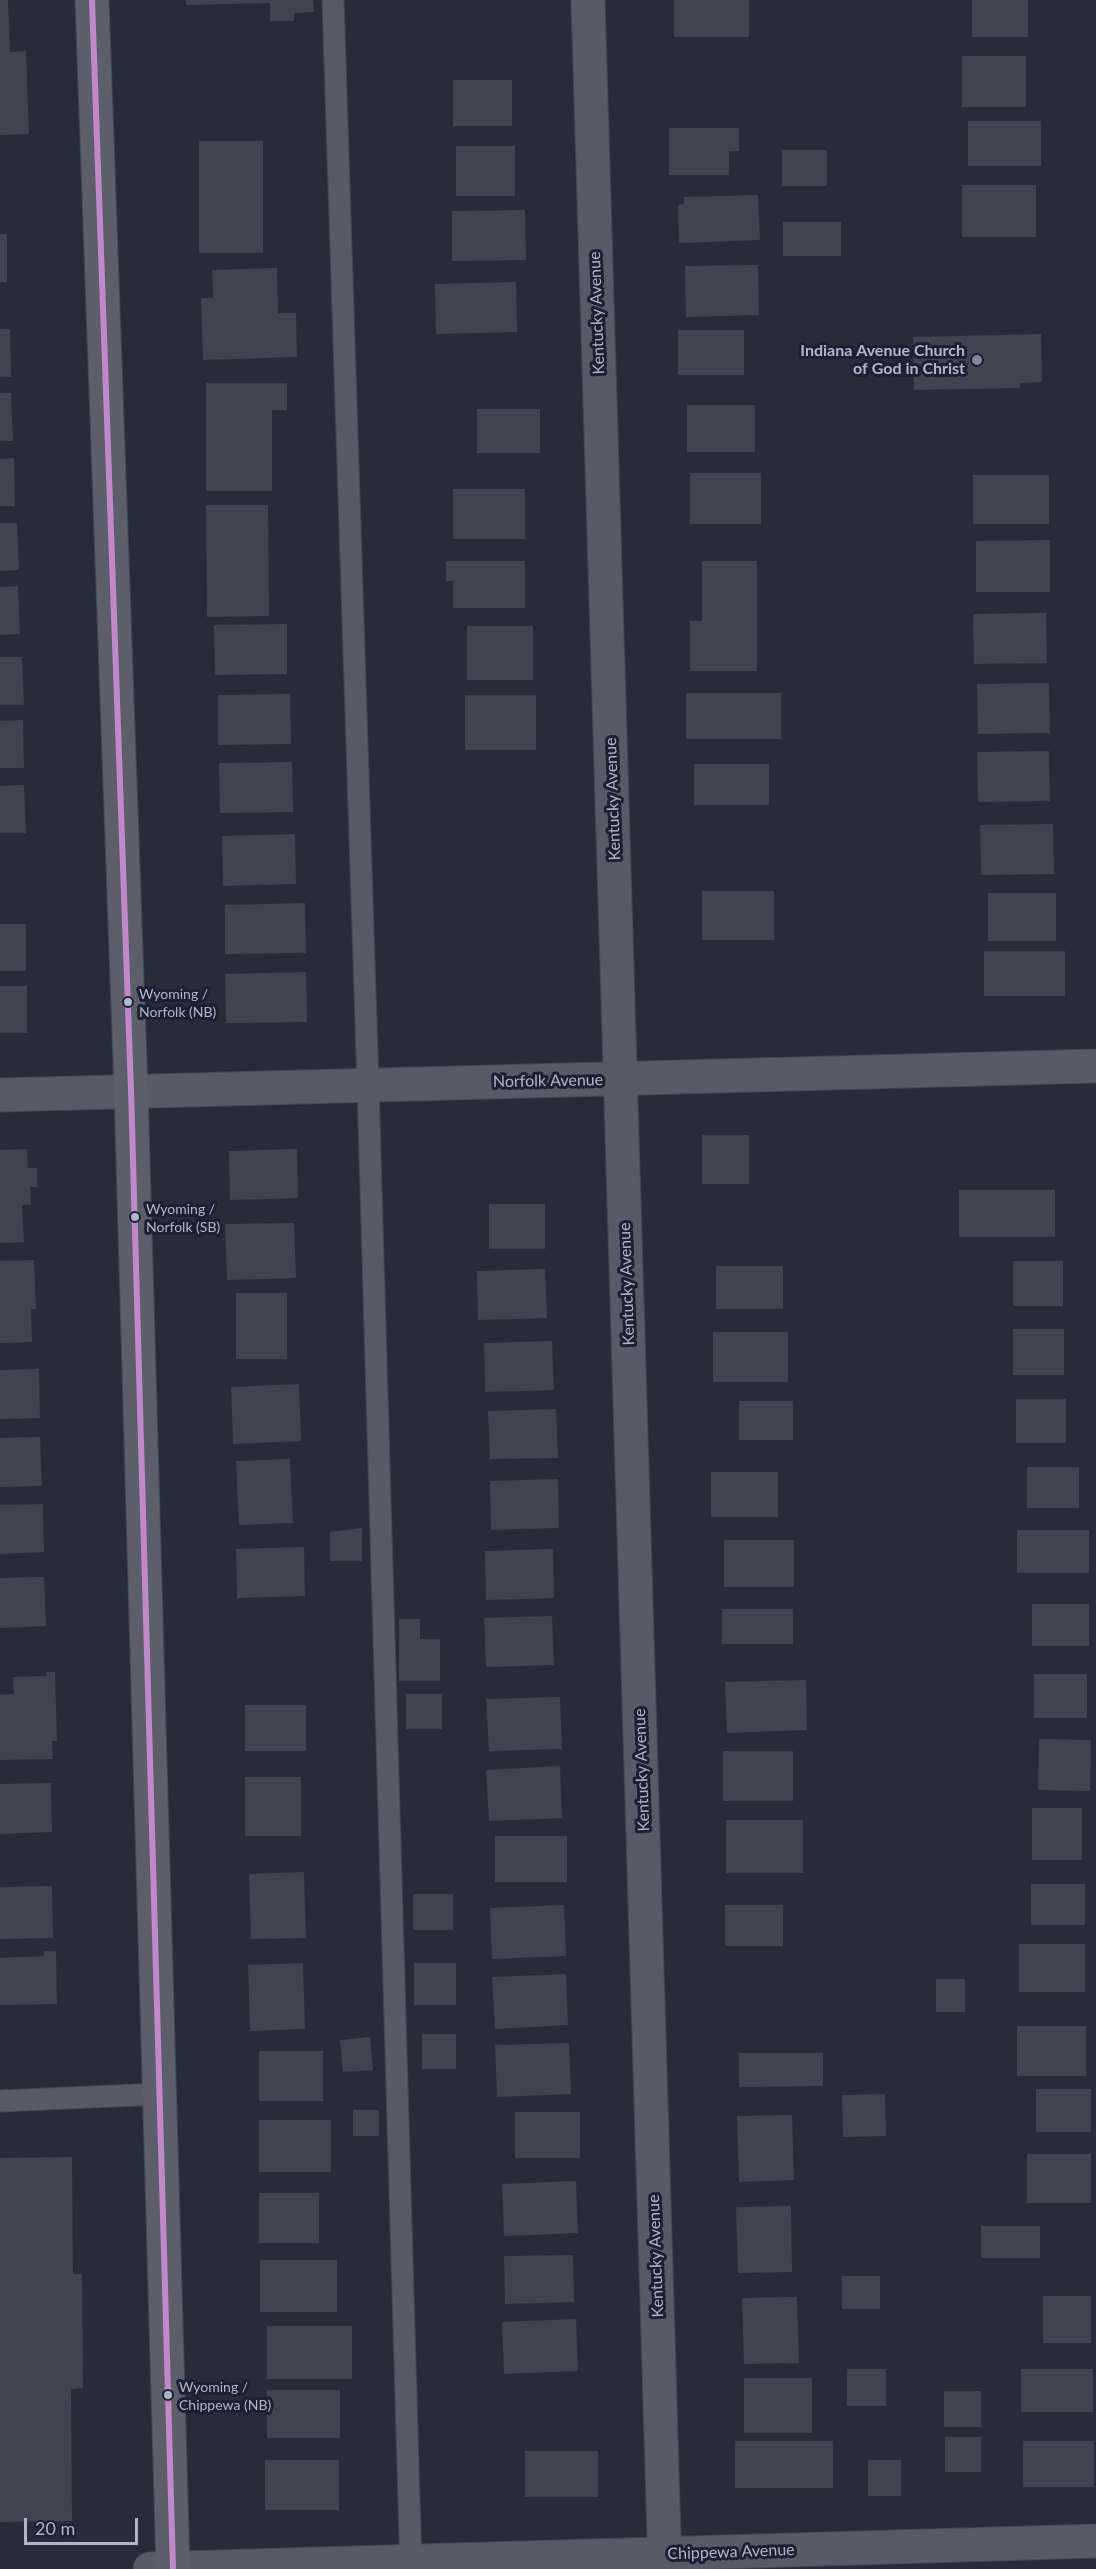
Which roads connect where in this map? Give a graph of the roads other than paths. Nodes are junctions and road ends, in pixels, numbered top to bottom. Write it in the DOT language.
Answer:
graph roads {
  1 [pos="92,0"];
  2 [pos="333,0"];
  3 [pos="588,0"];
  4 [pos="1096,1066"];
  5 [pos="621,1080"];
  6 [pos="368,1085"];
  7 [pos="131,1090"];
  8 [pos="0,1095"];
  9 [pos="159,2094"];
  10 [pos="0,2101"];
  11 [pos="1096,2541"];
  12 [pos="665,2562"];
  13 [pos="410,2565"];
  14 [pos="165,2569"];
  1 -- 7 [label="street"];
  2 -- 6 [label="lane"];
  3 -- 5 [label="street, Kentucky Avenue"];
  4 -- 5 [label="street, Norfolk Avenue"];
  5 -- 6 [label="street, Norfolk Avenue"];
  5 -- 12 [label="street, Kentucky Avenue"];
  6 -- 7 [label="street, Norfolk Avenue"];
  6 -- 13 [label="lane"];
  7 -- 8 [label="street, Norfolk Avenue"];
  7 -- 9 [label="street"];
  9 -- 10 [label="lane"];
  9 -- 14 [label="street"];
  11 -- 12 [label="street, Chippewa Avenue"];
  12 -- 13 [label="street, Chippewa Avenue"];
  13 -- 14 [label="street, Chippewa Avenue"];
}
